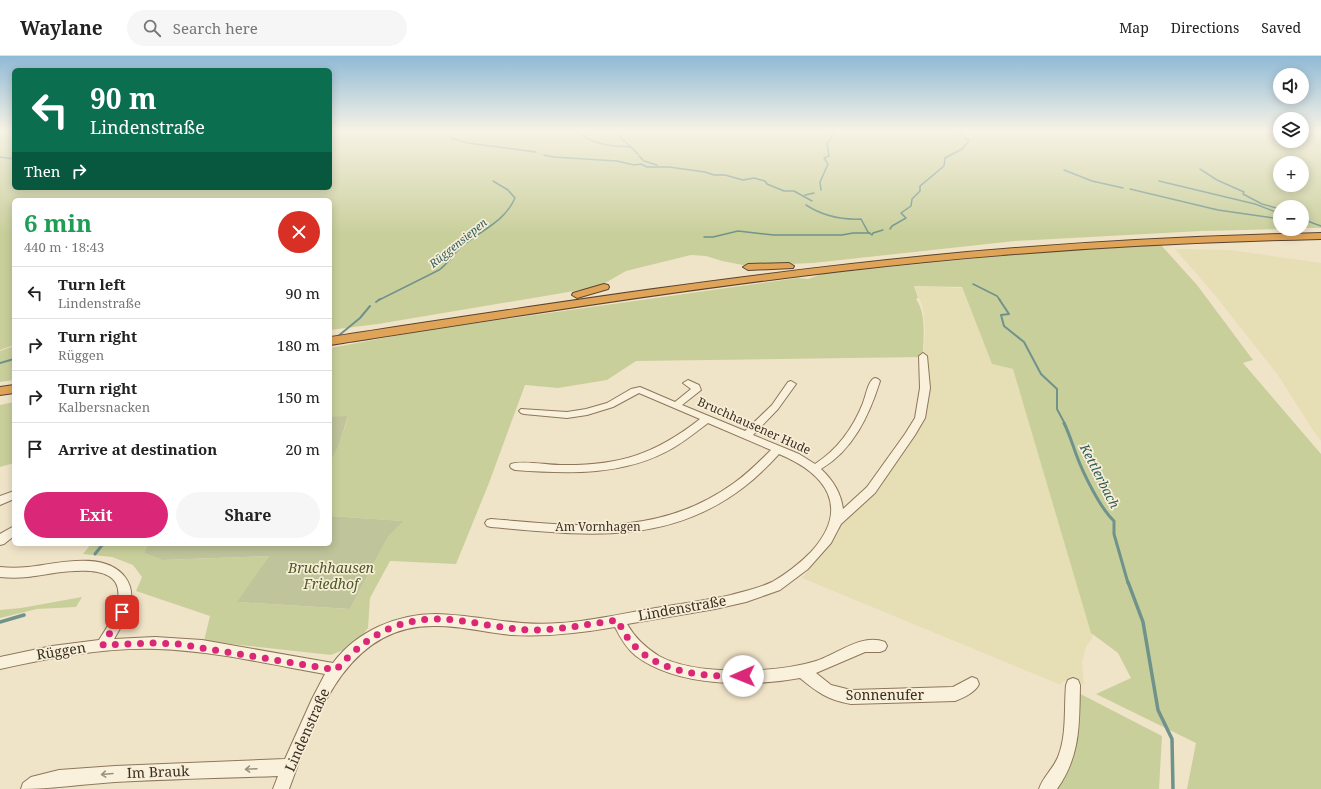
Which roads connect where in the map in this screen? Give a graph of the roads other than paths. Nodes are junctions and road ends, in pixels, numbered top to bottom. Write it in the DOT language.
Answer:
graph roads {
  1 [pos="1321,232"];
  2 [pos="1321,236"];
  3 [pos="1158,241"];
  4 [pos="1237,245"];
  5 [pos="828,264"];
  6 [pos="748,267"];
  7 [pos="604,287"];
  8 [pos="519,306"];
  9 [pos="380,330"];
  10 [pos="332,335"];
  11 [pos="332,341"];
  12 [pos="923,356"];
  13 [pos="875,381"];
  14 [pos="12,383"];
  15 [pos="688,383"];
  16 [pos="791,384"];
  17 [pos="0,385"];
  18 [pos="12,389"];
  19 [pos="0,391"];
  20 [pos="672,405"];
  21 [pos="524,411"];
  22 [pos="706,418"];
  23 [pos="746,436"];
  24 [pos="777,450"];
  25 [pos="515,466"];
  26 [pos="814,468"];
  27 [pos="12,496"];
  28 [pos="0,501"];
  29 [pos="837,521"];
  30 [pos="491,523"];
  31 [pos="12,532"];
  32 [pos="0,541"];
  33 [pos="824,544"];
  34 [pos="0,572"];
  35 [pos="618,620"];
  36 [pos="103,645"];
  37 [pos="880,646"];
  38 [pos="0,663"];
  39 [pos="336,670"];
  40 [pos="802,671"];
  41 [pos="972,684"];
  42 [pos="1073,685"];
  43 [pos="290,767"];
  44 [pos="29,789"];
  45 [pos="281,789"];
  46 [pos="1047,789"];
  1 -- 5 [label="highway"];
  2 -- 3 [label="highway"];
  3 -- 4 [label="highway"];
  3 -- 9 [label="highway"];
  5 -- 6 [label="highway"];
  5 -- 8 [label="highway"];
  7 -- 8 [label="highway"];
  8 -- 9 [label="highway"];
  9 -- 10 [label="highway"];
  9 -- 11 [label="highway"];
  12 -- 29 [label="street"];
  13 -- 26 [label="street"];
  14 -- 17 [label="highway"];
  15 -- 20 [label="street"];
  16 -- 23 [label="street"];
  18 -- 19 [label="highway"];
  20 -- 21 [label="street, Bruchhausener Hude"];
  20 -- 22 [label="street, Bruchhausener Hude"];
  22 -- 23 [label="street, Bruchhausener Hude"];
  22 -- 25 [label="street"];
  23 -- 24 [label="street, Bruchhausener Hude"];
  24 -- 26 [label="street, Bruchhausener Hude"];
  24 -- 30 [label="street, Am Vornhagen"];
  26 -- 29 [label="street, Bruchhausener Hude"];
  27 -- 28 [label="street"];
  29 -- 33 [label="street, Bruchhausener Hude"];
  31 -- 32 [label="street"];
  33 -- 35 [label="street, Lindenstraße"];
  34 -- 36 [label="street"];
  35 -- 39 [label="street, Lindenstraße"];
  35 -- 40 [label="street"];
  36 -- 38 [label="street, Rüggen"];
  36 -- 39 [label="street, Rüggen"];
  37 -- 40 [label="street"];
  39 -- 43 [label="street, Lindenstraße"];
  40 -- 41 [label="street, Sonnenufer"];
  42 -- 46 [label="street"];
  43 -- 44 [label="street, Im Brauk, one-way"];
  43 -- 45 [label="street, Lindenstraße"];
}
